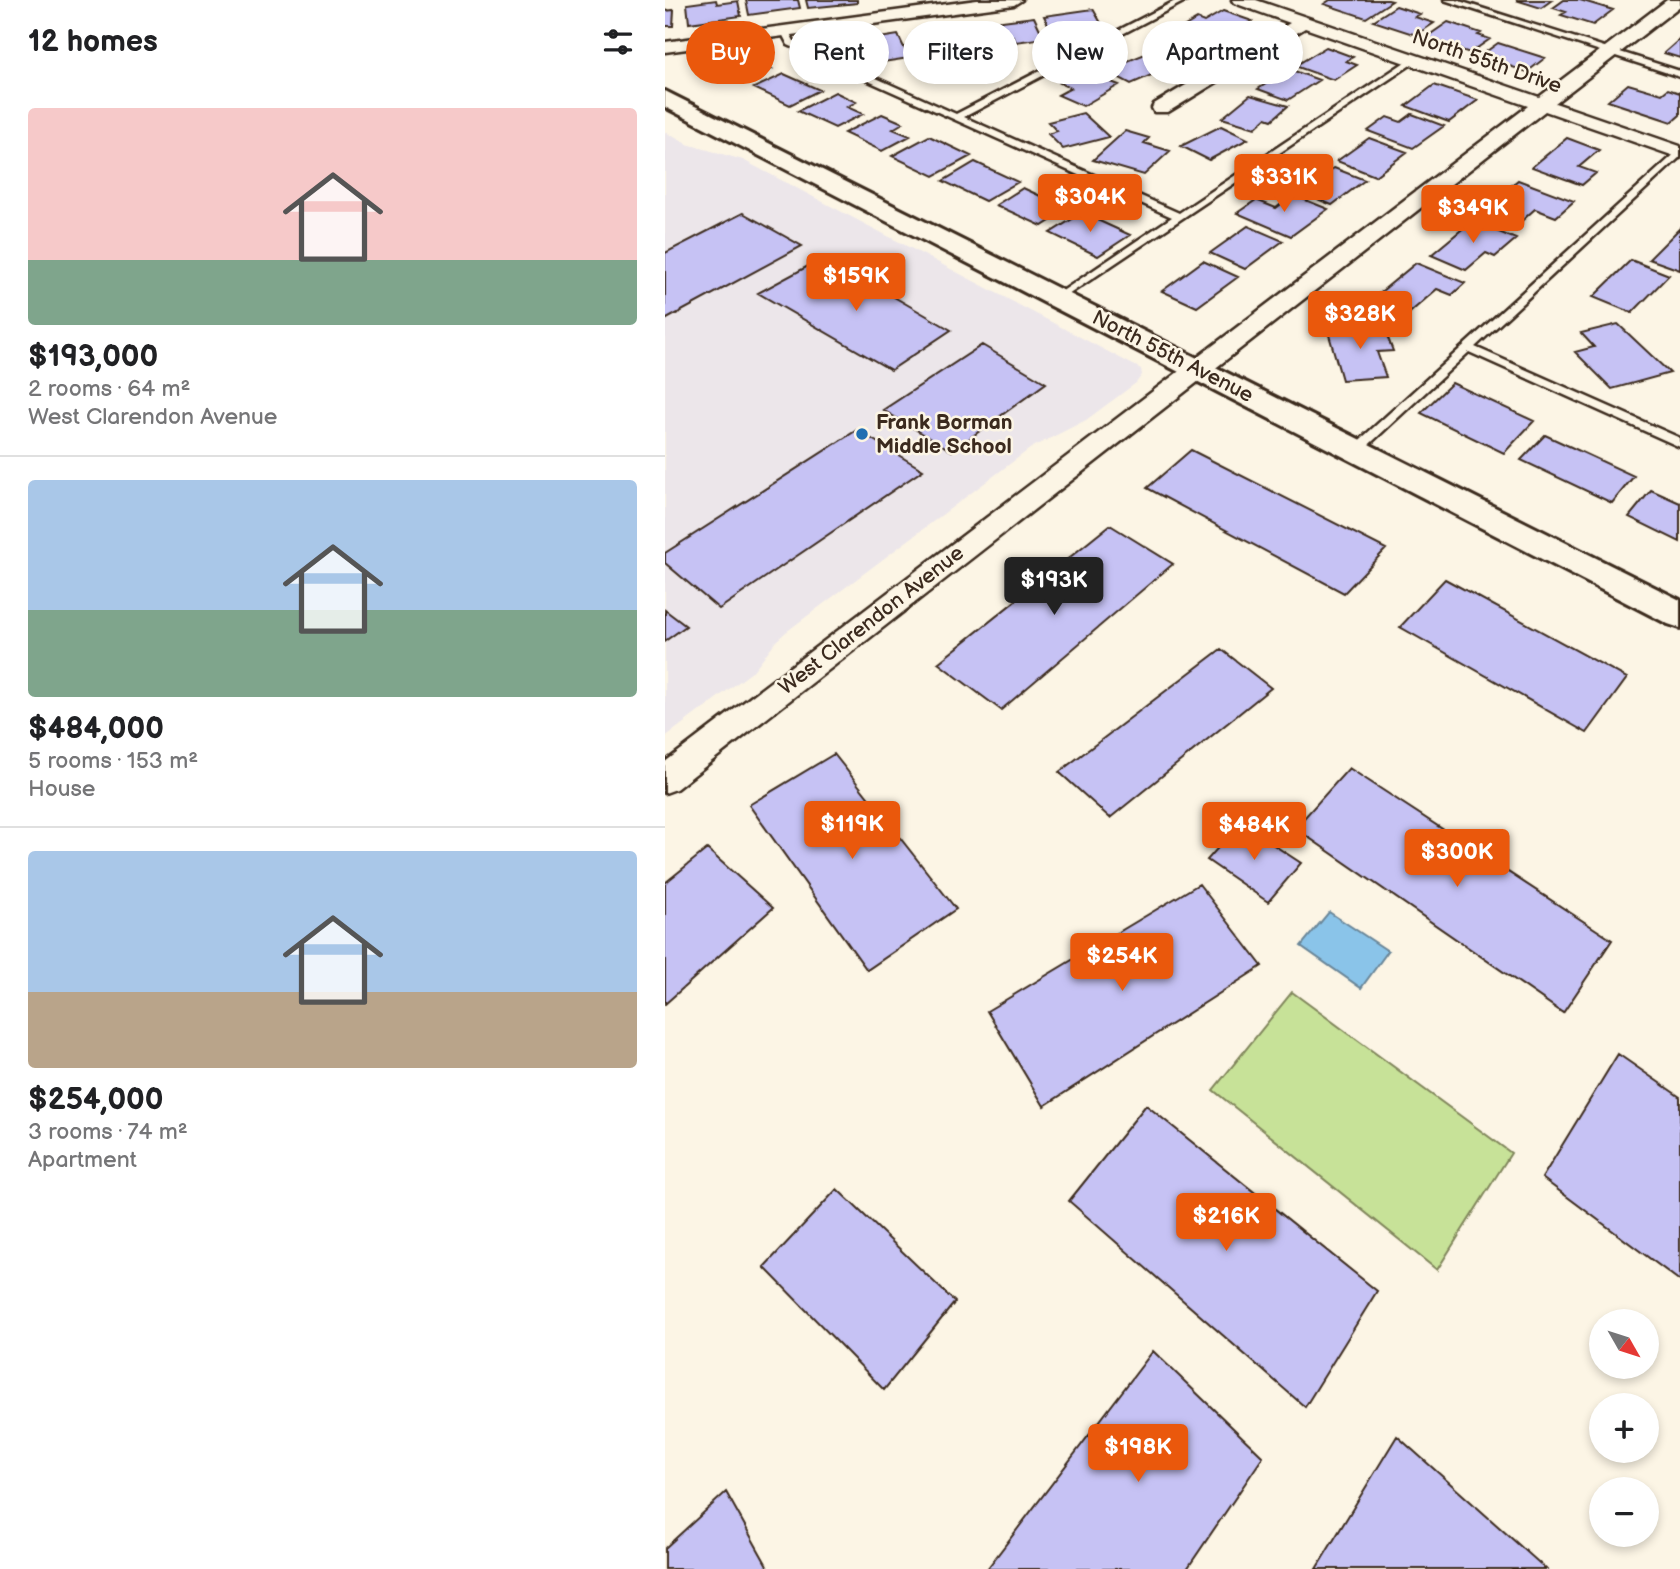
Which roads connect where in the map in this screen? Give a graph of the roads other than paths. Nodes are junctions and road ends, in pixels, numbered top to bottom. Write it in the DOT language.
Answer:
graph roads {
  1 [pos="1014,0"];
  2 [pos="1183,0"];
  3 [pos="1240,0"];
  4 [pos="1448,0"];
  5 [pos="1647,0"];
  6 [pos="1675,5"];
  7 [pos="1300,21"];
  8 [pos="1303,22"];
  9 [pos="784,30"];
  10 [pos="665,47"];
  11 [pos="1609,52"];
  12 [pos="1414,60"];
  13 [pos="1680,74"];
  14 [pos="1201,84"];
  15 [pos="665,98"];
  16 [pos="1541,104"];
  17 [pos="1161,108"];
  18 [pos="955,118"];
  19 [pos="1680,152"];
  20 [pos="1179,217"];
  21 [pos="1059,298"];
  22 [pos="1469,348"];
  23 [pos="1198,369"];
  24 [pos="1680,443"];
  25 [pos="1356,450"];
  26 [pos="1680,615"];
  27 [pos="665,779"];
  1 -- 9 [label="street"];
  2 -- 18 [label="lane"];
  3 -- 7 [label="street, North 55th Drive"];
  4 -- 11 [label="lane"];
  5 -- 6 [label="street"];
  6 -- 11 [label="street, West Clarendon Avenue"];
  8 -- 12 [label="street, North 55th Drive"];
  9 -- 10 [label="street"];
  9 -- 18 [label="lane"];
  11 -- 13 [label="lane"];
  11 -- 16 [label="street, West Clarendon Avenue"];
  12 -- 16 [label="street, North 55th Drive"];
  12 -- 20 [label="lane"];
  14 -- 17 [label="street"];
  15 -- 21 [label="street, North 55th Avenue"];
  16 -- 19 [label="street, North 55th Drive"];
  16 -- 23 [label="street, West Clarendon Avenue"];
  18 -- 20 [label="lane"];
  19 -- 22 [label="lane"];
  20 -- 21 [label="lane"];
  21 -- 23 [label="street, North 55th Avenue"];
  22 -- 24 [label="lane"];
  22 -- 25 [label="lane"];
  23 -- 25 [label="street, North 55th Avenue"];
  23 -- 27 [label="street, West Clarendon Avenue"];
  25 -- 26 [label="street, North 55th Avenue"];
}
